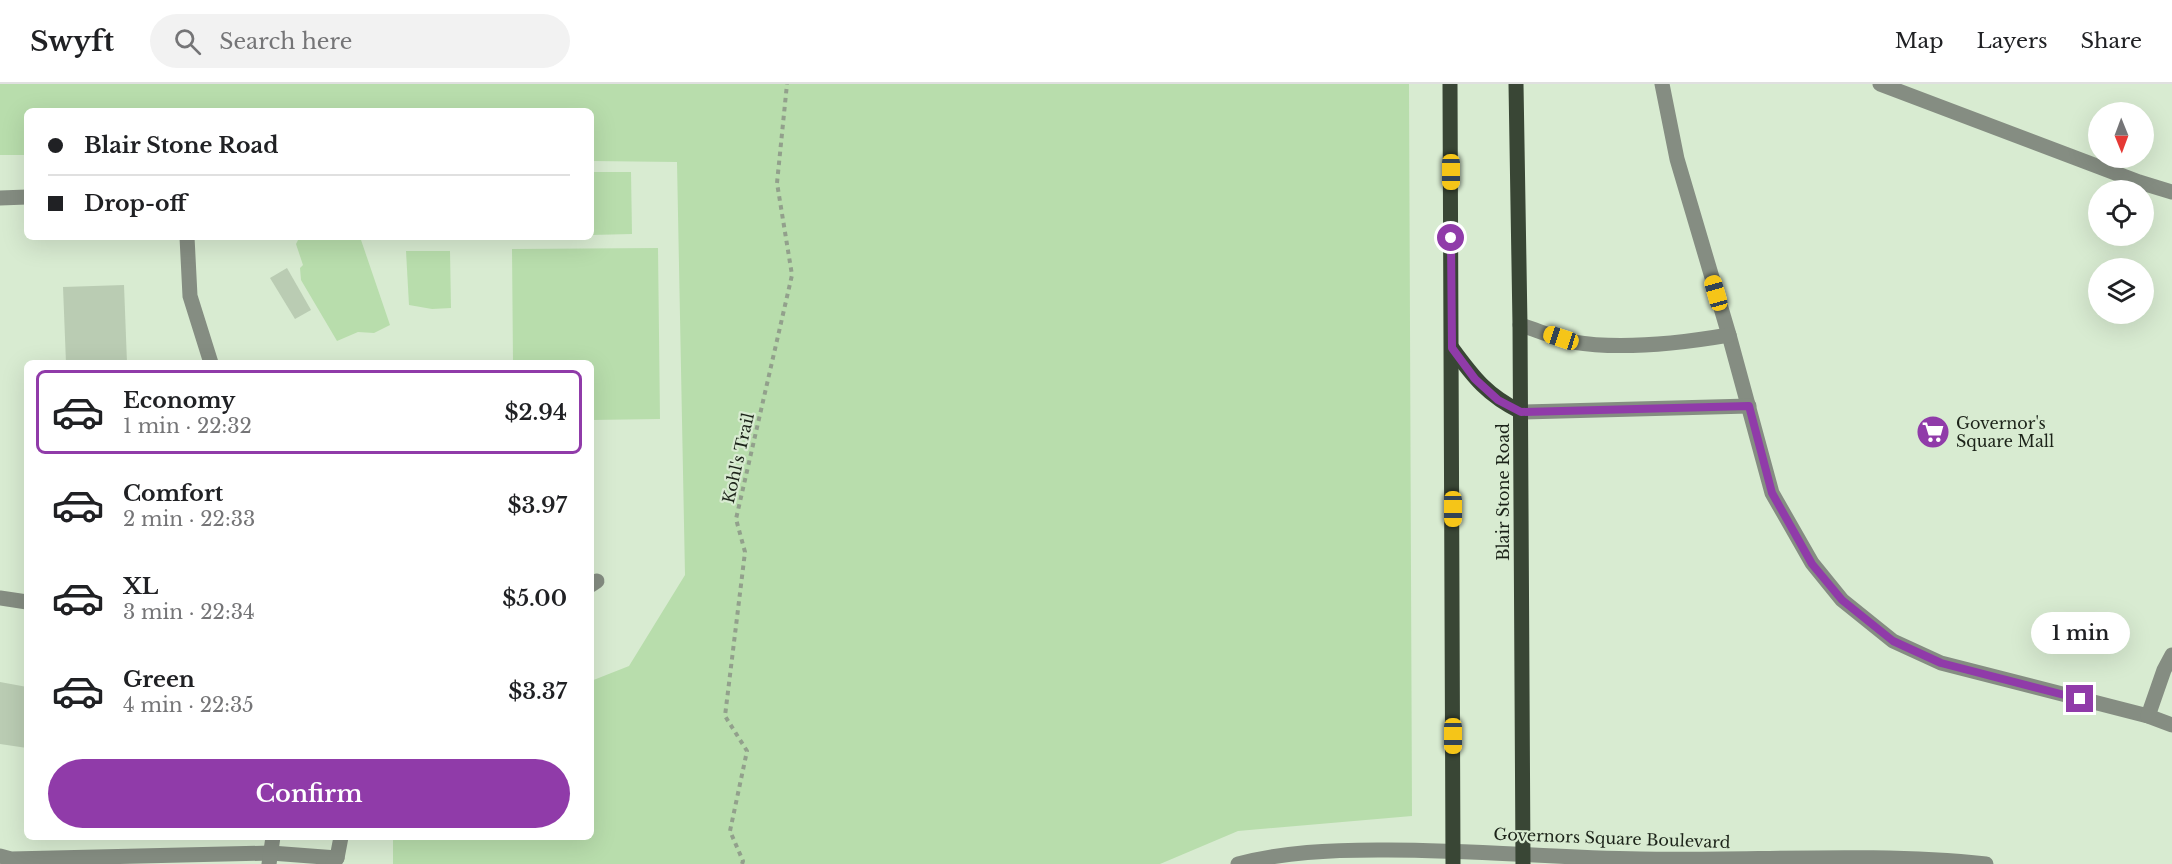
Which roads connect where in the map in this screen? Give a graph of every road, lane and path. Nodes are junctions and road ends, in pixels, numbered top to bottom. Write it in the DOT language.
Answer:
graph roads {
  1 [pos="787,84"];
  2 [pos="1450,84"];
  3 [pos="1516,84"];
  4 [pos="1662,84"];
  5 [pos="1880,84"];
  6 [pos="2172,192"];
  7 [pos="24,197"];
  8 [pos="0,198"];
  9 [pos="187,240"];
  10 [pos="1520,325"];
  11 [pos="1729,335"];
  12 [pos="1452,348"];
  13 [pos="210,360"];
  14 [pos="1749,406"];
  15 [pos="1521,412"];
  16 [pos="0,598"];
  17 [pos="24,602"];
  18 [pos="2172,655"];
  19 [pos="2148,716"];
  20 [pos="2172,725"];
  21 [pos="273,840"];
  22 [pos="340,840"];
  23 [pos="0,855"];
  24 [pos="1453,857"];
  25 [pos="270,859"];
  26 [pos="1523,859"];
  27 [pos="335,861"];
  28 [pos="742,864"];
  29 [pos="1238,864"];
  30 [pos="1986,864"];
  1 -- 28 [label="path, Kohl's Trail"];
  2 -- 12 [label="main road"];
  3 -- 10 [label="main road, Blair Stone Road"];
  4 -- 11 [label="street"];
  5 -- 6 [label="street"];
  7 -- 8 [label="street"];
  9 -- 13 [label="street"];
  10 -- 11 [label="street"];
  10 -- 15 [label="main road, Blair Stone Road"];
  11 -- 14 [label="street"];
  12 -- 15 [label="main road"];
  12 -- 24 [label="main road"];
  14 -- 15 [label="street"];
  14 -- 19 [label="street"];
  15 -- 26 [label="main road, Blair Stone Road"];
  16 -- 17 [label="street"];
  18 -- 19 [label="street"];
  19 -- 20 [label="street"];
  21 -- 25 [label="street"];
  22 -- 27 [label="street"];
  23 -- 25 [label="street"];
  24 -- 26 [label="street, Governors Square Boulevard"];
  24 -- 29 [label="street, Governors Square Boulevard"];
  25 -- 27 [label="street"];
  26 -- 30 [label="street, Governors Square Boulevard"];
}
